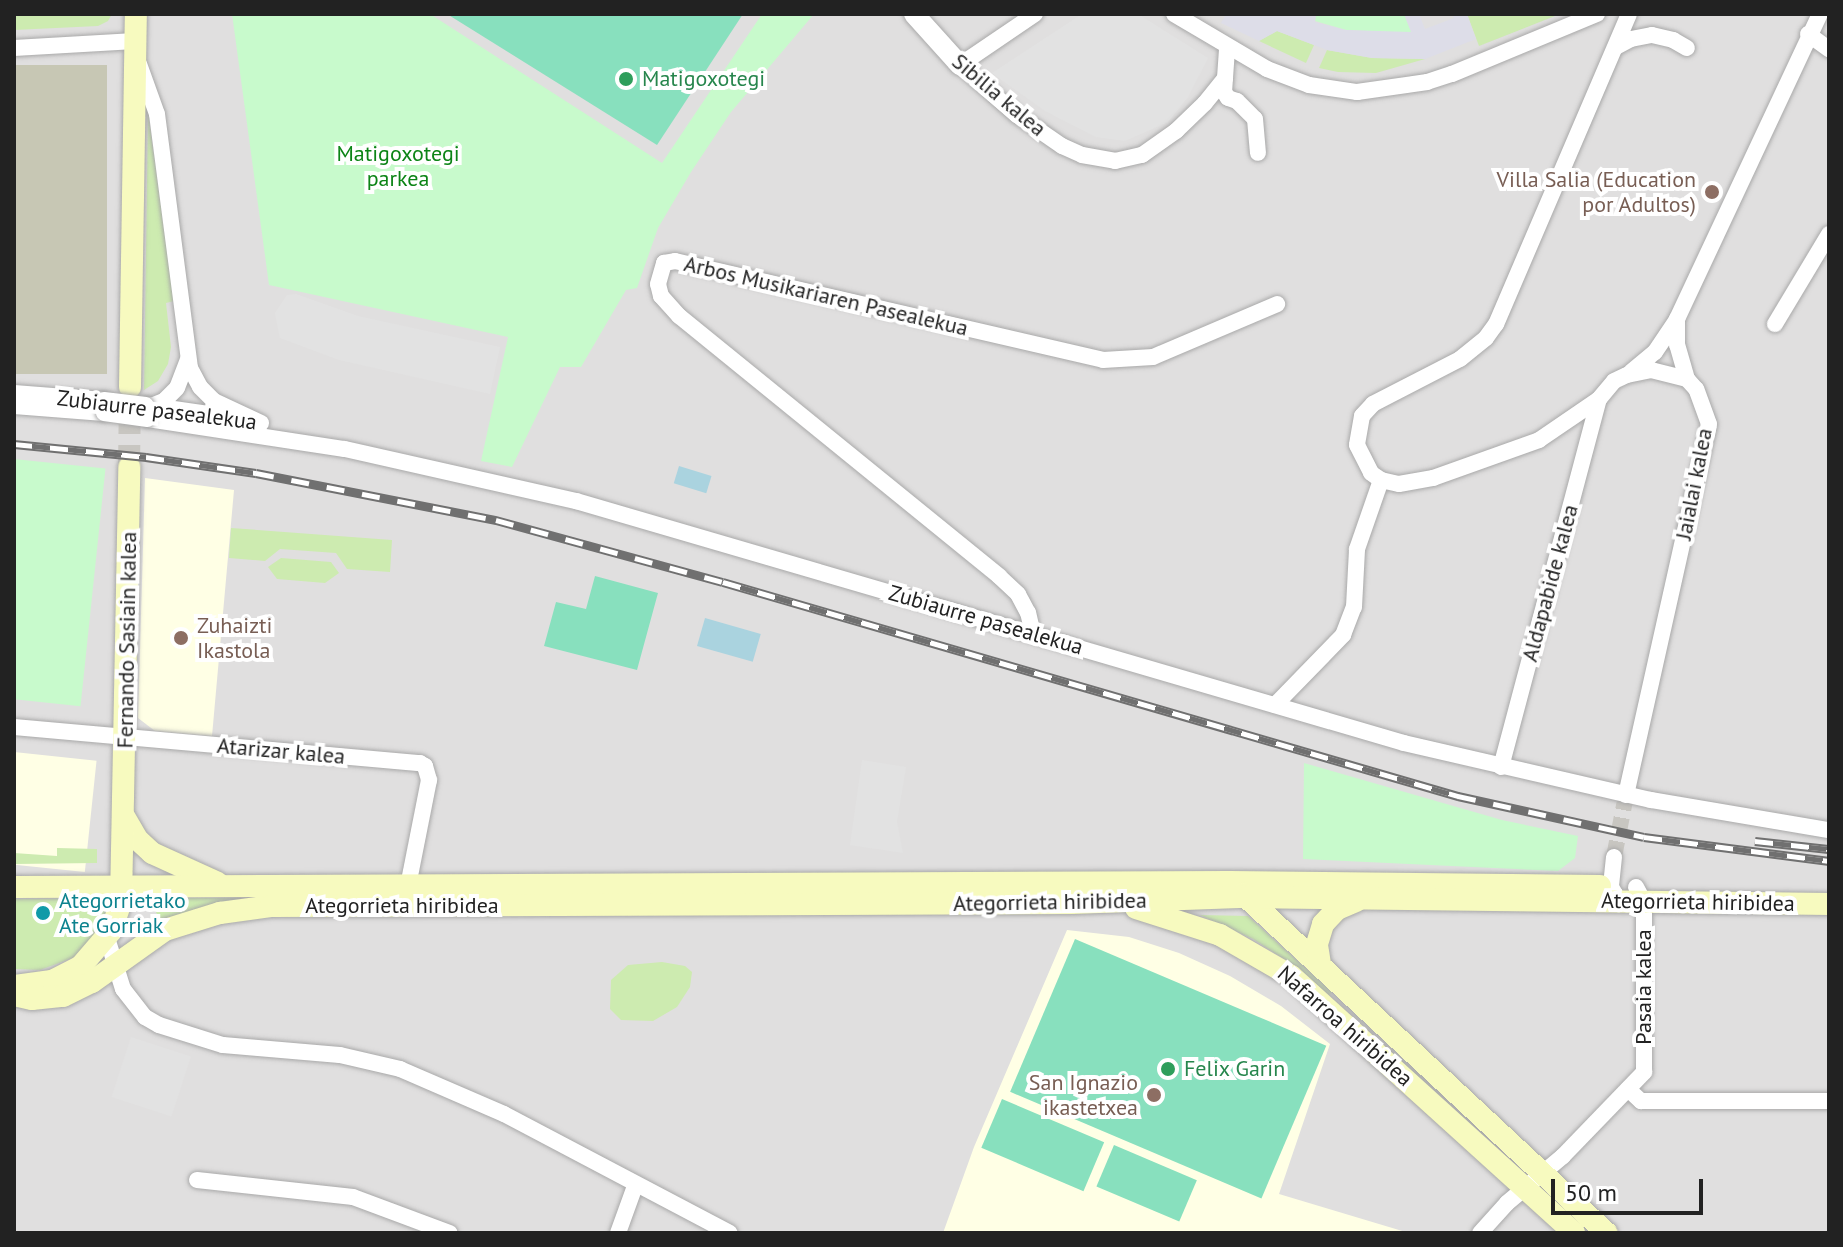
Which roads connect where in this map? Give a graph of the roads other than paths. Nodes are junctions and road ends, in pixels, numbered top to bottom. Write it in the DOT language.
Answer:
graph roads {
  1 [pos="136,14"];
  2 [pos="914,14"];
  3 [pos="1035,14"];
  4 [pos="1174,14"];
  5 [pos="1597,14"];
  6 [pos="1629,14"];
  7 [pos="1820,14"];
  8 [pos="1808,34"];
  9 [pos="135,47"];
  10 [pos="1227,47"];
  11 [pos="1616,47"];
  12 [pos="14,48"];
  13 [pos="1687,48"];
  14 [pos="1829,49"];
  15 [pos="960,65"];
  16 [pos="1225,78"];
  17 [pos="1258,153"];
  18 [pos="1829,234"];
  19 [pos="1277,304"];
  20 [pos="1677,319"];
  21 [pos="1775,324"];
  22 [pos="189,358"];
  23 [pos="1627,375"];
  24 [pos="1687,379"];
  25 [pos="130,387"];
  26 [pos="14,393"];
  27 [pos="1599,399"];
  28 [pos="14,406"];
  29 [pos="104,408"];
  30 [pos="148,409"];
  31 [pos="261,423"];
  32 [pos="345,449"];
  33 [pos="129,467"];
  34 [pos="1381,480"];
  35 [pos="1033,634"];
  36 [pos="1275,705"];
  37 [pos="14,727"];
  38 [pos="125,738"];
  39 [pos="1501,767"];
  40 [pos="1626,795"];
  41 [pos="124,814"];
  42 [pos="1829,830"];
  43 [pos="1614,857"];
  44 [pos="408,886"];
  45 [pos="14,887"];
  46 [pos="123,887"];
  47 [pos="226,887"];
  48 [pos="1829,889"];
  49 [pos="1238,890"];
  50 [pos="1627,894"];
  51 [pos="1366,901"];
  52 [pos="1071,903"];
  53 [pos="1829,904"];
  54 [pos="107,938"];
  55 [pos="114,964"];
  56 [pos="1320,964"];
  57 [pos="14,986"];
  58 [pos="14,995"];
  59 [pos="1628,1089"];
  60 [pos="1829,1101"];
  61 [pos="197,1180"];
  62 [pos="1534,1181"];
  63 [pos="635,1186"];
  64 [pos="450,1233"];
  65 [pos="618,1233"];
  66 [pos="730,1233"];
  67 [pos="1480,1233"];
  68 [pos="1574,1233"];
  69 [pos="1606,1233"];
  1 -- 9 [label="main road"];
  2 -- 15 [label="street, Sibilia kalea"];
  3 -- 15 [label="street"];
  4 -- 10 [label="street"];
  5 -- 10 [label="street"];
  6 -- 11 [label="street"];
  7 -- 8 [label="street"];
  8 -- 14 [label="street"];
  8 -- 20 [label="street"];
  9 -- 12 [label="street"];
  9 -- 22 [label="street"];
  9 -- 25 [label="main road"];
  10 -- 16 [label="street"];
  11 -- 13 [label="street"];
  11 -- 34 [label="street"];
  15 -- 16 [label="street, Sibilia kalea"];
  16 -- 17 [label="street"];
  18 -- 21 [label="street"];
  19 -- 35 [label="street, Arbos Musikariaren Pasealekua"];
  20 -- 23 [label="street"];
  20 -- 24 [label="street, Jaialai kalea"];
  22 -- 30 [label="street"];
  22 -- 31 [label="street"];
  23 -- 24 [label="street"];
  23 -- 27 [label="street"];
  24 -- 40 [label="street, Jaialai kalea"];
  26 -- 29 [label="street, Zubiaurre pasealekua"];
  27 -- 34 [label="street"];
  27 -- 39 [label="street, Aldapabide kalea"];
  28 -- 29 [label="street, Zubiaurre pasealekua"];
  29 -- 30 [label="street, Zubiaurre pasealekua, bridge"];
  30 -- 31 [label="street, Zubiaurre pasealekua"];
  30 -- 32 [label="street, Zubiaurre pasealekua"];
  31 -- 32 [label="street, Zubiaurre pasealekua"];
  32 -- 35 [label="street, Zubiaurre pasealekua"];
  33 -- 38 [label="main road, Fernando Sasiain kalea"];
  34 -- 36 [label="street"];
  35 -- 36 [label="street, Zubiaurre pasealekua"];
  36 -- 39 [label="street, Zubiaurre pasealekua"];
  37 -- 38 [label="street, Atarizar kalea"];
  38 -- 41 [label="main road, Fernando Sasiain kalea"];
  38 -- 44 [label="street, Atarizar kalea"];
  39 -- 40 [label="street, Zubiaurre pasealekua"];
  40 -- 42 [label="street, Zubiaurre pasealekua"];
  41 -- 46 [label="main road, Fernando Sasiain kalea"];
  41 -- 47 [label="main road"];
  43 -- 50 [label="street, Pasaia kalea"];
  44 -- 47 [label="main road, Ategorrieta hiribidea"];
  44 -- 49 [label="main road, Ategorrieta hiribidea"];
  45 -- 46 [label="main road, Ategorrieta hiribidea"];
  46 -- 47 [label="main road, Ategorrieta hiribidea"];
  46 -- 54 [label="main road, Fernando Sasiain kalea"];
  48 -- 50 [label="main road, Ategorrieta hiribidea"];
  49 -- 50 [label="main road, Ategorrieta hiribidea"];
  49 -- 51 [label="main road, Ategorrieta hiribidea"];
  49 -- 52 [label="main road, Ategorrieta hiribidea"];
  49 -- 56 [label="main road, Nafarroa hiribidea"];
  50 -- 51 [label="main road, Ategorrieta hiribidea"];
  50 -- 53 [label="main road, Ategorrieta hiribidea"];
  50 -- 59 [label="street, Pasaia kalea"];
  51 -- 56 [label="main road"];
  52 -- 55 [label="main road, Ategorrieta hiribidea"];
  52 -- 62 [label="main road, Nafarroa hiribidea"];
  54 -- 55 [label="street"];
  54 -- 57 [label="main road"];
  55 -- 58 [label="main road, Ategorrieta hiribidea"];
  55 -- 63 [label="street"];
  56 -- 62 [label="main road, Nafarroa hiribidea"];
  59 -- 60 [label="street"];
  59 -- 62 [label="street, Pasaia kalea"];
  61 -- 64 [label="street"];
  62 -- 67 [label="street, Pasaia kalea"];
  62 -- 68 [label="main road, Nafarroa hiribidea"];
  62 -- 69 [label="main road, Nafarroa hiribidea"];
  63 -- 65 [label="street"];
  63 -- 66 [label="street"];
}
